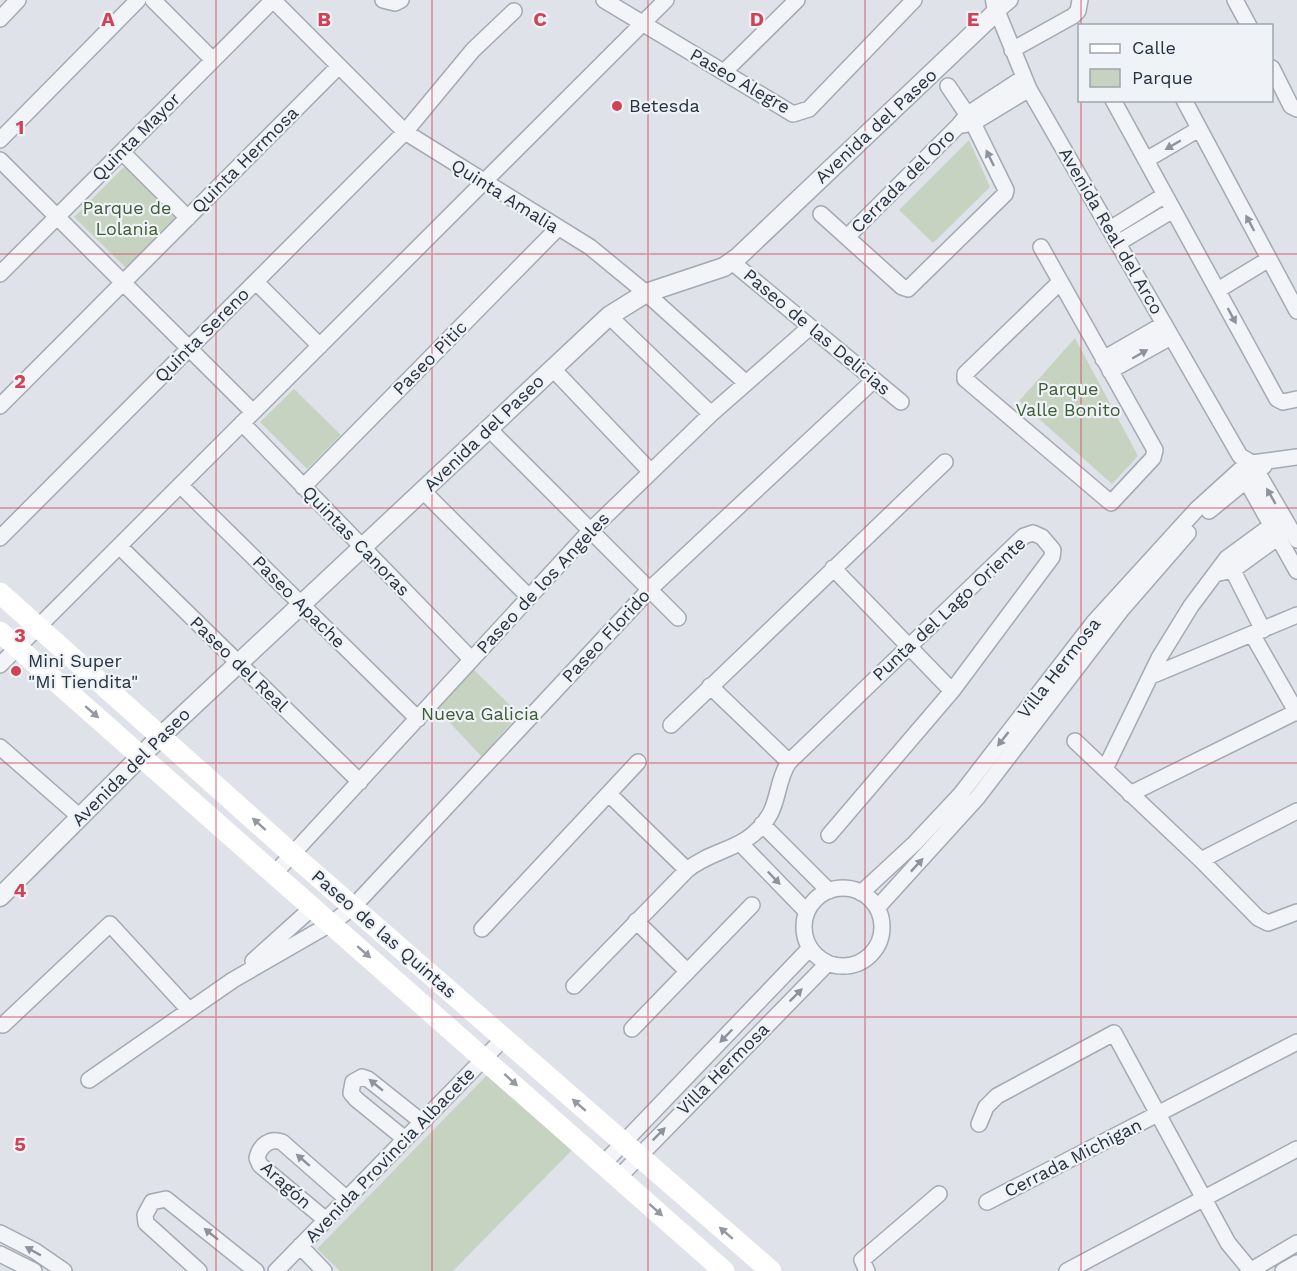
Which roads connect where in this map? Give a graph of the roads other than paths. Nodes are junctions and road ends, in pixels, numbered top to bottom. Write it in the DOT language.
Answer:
graph roads {
  1 [pos="18,0"];
  2 [pos="138,0"];
  3 [pos="153,0"];
  4 [pos="273,0"];
  5 [pos="383,0"];
  6 [pos="401,0"];
  7 [pos="604,0"];
  8 [pos="666,0"];
  9 [pos="797,0"];
  10 [pos="914,0"];
  11 [pos="1080,0"];
  12 [pos="1235,0"];
  13 [pos="1001,4"];
  14 [pos="514,11"];
  15 [pos="0,19"];
  16 [pos="642,24"];
  17 [pos="1248,24"];
  18 [pos="1012,50"];
  19 [pos="213,60"];
  20 [pos="338,68"];
  21 [pos="1273,70"];
  22 [pos="724,72"];
  23 [pos="1026,84"];
  24 [pos="948,86"];
  25 [pos="1114,102"];
  26 [pos="1185,102"];
  27 [pos="1297,109"];
  28 [pos="966,121"];
  29 [pos="1199,129"];
  30 [pos="405,132"];
  31 [pos="0,140"];
  32 [pos="122,152"];
  33 [pos="0,160"];
  34 [pos="1146,160"];
  35 [pos="483,183"];
  36 [pos="1165,195"];
  37 [pos="1173,210"];
  38 [pos="821,214"];
  39 [pos="57,217"];
  40 [pos="188,218"];
  41 [pos="557,229"];
  42 [pos="1110,229"];
  43 [pos="847,237"];
  44 [pos="1118,243"];
  45 [pos="1041,247"];
  46 [pos="1269,259"];
  47 [pos="732,262"];
  48 [pos="0,274"];
  49 [pos="256,282"];
  50 [pos="1060,282"];
  51 [pos="123,283"];
  52 [pos="1218,290"];
  53 [pos="646,293"];
  54 [pos="1297,311"];
  55 [pos="609,316"];
  56 [pos="810,327"];
  57 [pos="1167,330"];
  58 [pos="320,346"];
  59 [pos="189,349"];
  60 [pos="1106,365"];
  61 [pos="552,368"];
  62 [pos="874,380"];
  63 [pos="746,383"];
  64 [pos="1297,399"];
  65 [pos="901,402"];
  66 [pos="0,406"];
  67 [pos="711,414"];
  68 [pos="247,418"];
  69 [pos="488,429"];
  70 [pos="1297,457"];
  71 [pos="945,462"];
  72 [pos="1251,467"];
  73 [pos="651,472"];
  74 [pos="180,485"];
  75 [pos="303,487"];
  76 [pos="423,491"];
  77 [pos="1284,529"];
  78 [pos="591,530"];
  79 [pos="0,538"];
  80 [pos="118,546"];
  81 [pos="363,548"];
  82 [pos="1230,564"];
  83 [pos="833,568"];
  84 [pos="1297,571"];
  85 [pos="650,589"];
  86 [pos="0,593"];
  87 [pos="528,596"];
  88 [pos="302,605"];
  89 [pos="1297,615"];
  90 [pos="678,618"];
  91 [pos="38,627"];
  92 [pos="0,632"];
  93 [pos="1257,632"];
  94 [pos="909,646"];
  95 [pos="17,647"];
  96 [pos="471,659"];
  97 [pos="239,664"];
  98 [pos="0,665"];
  99 [pos="1151,676"];
  100 [pos="710,686"];
  101 [pos="952,691"];
  102 [pos="1297,712"];
  103 [pos="418,719"];
  104 [pos="670,725"];
  105 [pos="161,736"];
  106 [pos="1075,741"];
  107 [pos="0,747"];
  108 [pos="141,756"];
  109 [pos="638,762"];
  110 [pos="789,762"];
  111 [pos="1105,769"];
  112 [pos="360,782"];
  113 [pos="609,794"];
  114 [pos="1130,794"];
  115 [pos="1297,811"];
  116 [pos="80,818"];
  117 [pos="762,824"];
  118 [pos="829,835"];
  119 [pos="741,844"];
  120 [pos="292,854"];
  121 [pos="1201,860"];
  122 [pos="687,870"];
  123 [pos="275,873"];
  124 [pos="829,891"];
  125 [pos="861,892"];
  126 [pos="0,897"];
  127 [pos="752,904"];
  128 [pos="313,907"];
  129 [pos="353,907"];
  130 [pos="877,908"];
  131 [pos="807,912"];
  132 [pos="1297,912"];
  133 [pos="636,921"];
  134 [pos="332,923"];
  135 [pos="482,929"];
  136 [pos="810,948"];
  137 [pos="828,963"];
  138 [pos="687,971"];
  139 [pos="233,980"];
  140 [pos="574,986"];
  141 [pos="189,1010"];
  142 [pos="3,1025"];
  143 [pos="632,1029"];
  144 [pos="503,1039"];
  145 [pos="1297,1042"];
  146 [pos="485,1057"];
  147 [pos="89,1080"];
  148 [pos="1158,1115"];
  149 [pos="422,1122"];
  150 [pos="979,1124"];
  151 [pos="405,1139"];
  152 [pos="631,1149"];
  153 [pos="1297,1149"];
  154 [pos="611,1170"];
  155 [pos="939,1194"];
  156 [pos="1204,1197"];
  157 [pos="347,1199"];
  158 [pos="987,1202"];
  159 [pos="326,1220"];
  160 [pos="0,1233"];
  161 [pos="1297,1243"];
  162 [pos="300,1246"];
  163 [pos="0,1254"];
  164 [pos="1297,1263"];
  165 [pos="34,1271"];
  166 [pos="64,1271"];
  167 [pos="199,1271"];
  168 [pos="256,1271"];
  169 [pos="276,1271"];
  170 [pos="324,1271"];
  171 [pos="724,1271"];
  172 [pos="771,1271"];
  173 [pos="867,1271"];
  174 [pos="1066,1271"];
  175 [pos="1251,1271"];
  176 [pos="1283,1271"];
  1 -- 15 [label="street"];
  2 -- 31 [label="street"];
  3 -- 19 [label="street"];
  4 -- 19 [label="street, Quinta Mayor"];
  4 -- 20 [label="street, Quinta Amalia"];
  5 -- 6 [label="street"];
  7 -- 16 [label="street, Paseo Alegre"];
  8 -- 16 [label="street"];
  9 -- 22 [label="street"];
  10 -- 22 [label="street, Paseo Alegre"];
  11 -- 18 [label="street"];
  12 -- 17 [label="street"];
  13 -- 18 [label="street, Avenida Real del Arco"];
  13 -- 47 [label="street, Avenida del Paseo"];
  14 -- 30 [label="street, Quinta Sereno"];
  16 -- 22 [label="street, Paseo Alegre"];
  16 -- 35 [label="street"];
  18 -- 23 [label="street, Avenida Real del Arco"];
  19 -- 32 [label="street, Quinta Mayor"];
  20 -- 30 [label="street, Quinta Amalia"];
  20 -- 40 [label="street, Quinta Hermosa"];
  21 -- 27 [label="street"];
  23 -- 28 [label="street, Cerrada del Oro"];
  23 -- 42 [label="street, Avenida Real del Arco"];
  24 -- 28 [label="street, Cerrada del Oro"];
  25 -- 34 [label="street"];
  26 -- 29 [label="street"];
  28 -- 43 [label="street, Cerrada del Oro"];
  43 -- 28 [label="street, Cerrada del Oro, one-way"];
  29 -- 34 [label="street, one-way"];
  46 -- 29 [label="street, one-way"];
  30 -- 35 [label="street, Quinta Amalia"];
  30 -- 49 [label="street, Quinta Sereno"];
  32 -- 39 [label="street, Quinta Mayor"];
  32 -- 40 [label="street"];
  33 -- 39 [label="street, Quintas Canoras"];
  34 -- 36 [label="street"];
  35 -- 41 [label="street, Quinta Amalia"];
  35 -- 58 [label="street"];
  36 -- 37 [label="street"];
  36 -- 42 [label="street"];
  37 -- 44 [label="street"];
  37 -- 52 [label="street"];
  38 -- 43 [label="street, Cerrada del Oro"];
  39 -- 48 [label="street, Quinta Mayor"];
  39 -- 51 [label="street, Quintas Canoras"];
  40 -- 51 [label="street, Quinta Hermosa"];
  41 -- 53 [label="street, Quinta Amalia"];
  41 -- 75 [label="street, Paseo Pitic"];
  42 -- 44 [label="street, Avenida Real del Arco"];
  44 -- 57 [label="street, Avenida Real del Arco"];
  45 -- 50 [label="street"];
  46 -- 52 [label="street"];
  46 -- 54 [label="street"];
  47 -- 53 [label="street, Avenida del Paseo"];
  47 -- 56 [label="street, Paseo de las Delicias"];
  49 -- 58 [label="street"];
  49 -- 59 [label="street, Quinta Sereno"];
  50 -- 60 [label="street"];
  50 -- 60 [label="street"];
  51 -- 59 [label="street, Quintas Canoras"];
  51 -- 66 [label="street, Quinta Hermosa"];
  52 -- 64 [label="street, one-way"];
  53 -- 55 [label="street, Avenida del Paseo"];
  53 -- 63 [label="street, Quinta Amalia"];
  55 -- 61 [label="street, Avenida del Paseo"];
  55 -- 67 [label="street"];
  56 -- 62 [label="street, Paseo de las Delicias"];
  56 -- 63 [label="street, Paseo de los Angeles"];
  57 -- 60 [label="street"];
  57 -- 72 [label="street, Avenida Real del Arco"];
  58 -- 68 [label="street"];
  59 -- 68 [label="street, Quintas Canoras"];
  59 -- 79 [label="street, Quinta Sereno"];
  61 -- 69 [label="street, Avenida del Paseo"];
  61 -- 73 [label="street"];
  62 -- 65 [label="street, Paseo de las Delicias"];
  62 -- 85 [label="street, Paseo Florido"];
  63 -- 67 [label="street, Paseo de los Angeles"];
  67 -- 73 [label="street, Paseo de los Angeles"];
  68 -- 74 [label="street"];
  68 -- 75 [label="street, Quintas Canoras"];
  69 -- 76 [label="street, Avenida del Paseo"];
  69 -- 78 [label="street"];
  70 -- 72 [label="street"];
  71 -- 83 [label="street"];
  72 -- 77 [label="street, Avenida Real del Arco"];
  72 -- 125 [label="street, Villa Hermosa, one-way"];
  130 -- 72 [label="street, Villa Hermosa, one-way"];
  73 -- 78 [label="street, Paseo de los Angeles"];
  74 -- 80 [label="street"];
  74 -- 88 [label="street, Paseo Apache"];
  75 -- 81 [label="street, Quintas Canoras"];
  76 -- 81 [label="street, Avenida del Paseo"];
  76 -- 87 [label="street"];
  77 -- 82 [label="street"];
  77 -- 84 [label="street, Avenida Real del Arco"];
  78 -- 85 [label="street"];
  78 -- 87 [label="street, Paseo de los Angeles"];
  80 -- 91 [label="street"];
  80 -- 97 [label="street, Paseo del Real"];
  81 -- 88 [label="street, Avenida del Paseo"];
  81 -- 96 [label="street, Quintas Canoras"];
  82 -- 93 [label="street"];
  82 -- 99 [label="street"];
  83 -- 94 [label="street"];
  83 -- 100 [label="street"];
  85 -- 90 [label="street"];
  85 -- 129 [label="street, Paseo Florido"];
  86 -- 91 [label="main road, Paseo de las Quintas"];
  87 -- 96 [label="street, Paseo de los Angeles"];
  88 -- 97 [label="street, Avenida del Paseo"];
  88 -- 103 [label="street, Paseo Apache"];
  89 -- 93 [label="street"];
  91 -- 95 [label="street"];
  91 -- 105 [label="main road, Paseo de las Quintas"];
  92 -- 95 [label="main road, Paseo de las Quintas"];
  93 -- 99 [label="street"];
  93 -- 102 [label="street"];
  94 -- 101 [label="street"];
  94 -- 101 [label="street, Punta del Lago Oriente"];
  94 -- 110 [label="street, Punta del Lago Oriente"];
  95 -- 98 [label="street"];
  95 -- 108 [label="main road, Paseo de las Quintas, one-way"];
  96 -- 103 [label="street, Paseo de los Angeles"];
  97 -- 105 [label="street, Avenida del Paseo"];
  97 -- 112 [label="street, Paseo del Real"];
  99 -- 111 [label="street"];
  100 -- 104 [label="street"];
  100 -- 110 [label="street"];
  101 -- 118 [label="street, Punta del Lago Oriente"];
  102 -- 114 [label="street"];
  103 -- 112 [label="street, Paseo de los Angeles"];
  105 -- 108 [label="street, Avenida del Paseo"];
  120 -- 105 [label="main road, Paseo de las Quintas, one-way"];
  106 -- 111 [label="street"];
  107 -- 116 [label="street"];
  108 -- 116 [label="street, Avenida del Paseo"];
  108 -- 123 [label="main road, Paseo de las Quintas"];
  109 -- 113 [label="street"];
  110 -- 117 [label="street, Punta del Lago Oriente"];
  111 -- 114 [label="street"];
  112 -- 120 [label="street, Paseo de los Angeles"];
  113 -- 122 [label="street"];
  113 -- 135 [label="street"];
  114 -- 121 [label="street"];
  115 -- 121 [label="street"];
  116 -- 126 [label="street, Avenida del Paseo"];
  117 -- 119 [label="street"];
  117 -- 124 [label="street"];
  119 -- 122 [label="street"];
  119 -- 131 [label="street, one-way"];
  120 -- 123 [label="street, Paseo de los Angeles"];
  120 -- 129 [label="main road, Paseo de las Quintas"];
  121 -- 132 [label="street"];
  122 -- 133 [label="street"];
  123 -- 128 [label="main road, Paseo de las Quintas"];
  124 -- 125 [label="street"];
  124 -- 131 [label="street"];
  125 -- 130 [label="street"];
  127 -- 138 [label="street"];
  128 -- 134 [label="main road, Paseo de las Quintas"];
  128 -- 139 [label="street"];
  129 -- 134 [label="street, Paseo Florido"];
  129 -- 144 [label="main road, Paseo de las Quintas"];
  130 -- 137 [label="street"];
  131 -- 136 [label="street"];
  133 -- 138 [label="street"];
  133 -- 140 [label="street"];
  134 -- 139 [label="street, Paseo Florido"];
  134 -- 146 [label="main road, Paseo de las Quintas, one-way"];
  136 -- 137 [label="street"];
  136 -- 152 [label="street, Villa Hermosa, one-way"];
  152 -- 137 [label="street, Villa Hermosa, one-way"];
  138 -- 143 [label="street"];
  139 -- 141 [label="street"];
  141 -- 142 [label="street"];
  141 -- 147 [label="street"];
  144 -- 146 [label="street, Avenida Provincia Albacete"];
  152 -- 144 [label="main road, Paseo de las Quintas, one-way"];
  145 -- 148 [label="street, Cerrada Michigan"];
  146 -- 149 [label="street, Avenida Provincia Albacete"];
  146 -- 154 [label="main road, Paseo de las Quintas, one-way"];
  148 -- 150 [label="street"];
  148 -- 156 [label="street"];
  148 -- 158 [label="street, Cerrada Michigan"];
  149 -- 151 [label="street, Avenida Provincia Albacete"];
  149 -- 151 [label="street, one-way"];
  151 -- 157 [label="street, Avenida Provincia Albacete"];
  152 -- 154 [label="street, Villa Hermosa"];
  172 -- 152 [label="main road, Paseo de las Quintas, one-way"];
  153 -- 156 [label="street"];
  154 -- 171 [label="main road, Paseo de las Quintas, one-way"];
  155 -- 173 [label="street"];
  156 -- 174 [label="street"];
  156 -- 175 [label="street"];
  157 -- 159 [label="street, Avenida Provincia Albacete"];
  157 -- 159 [label="street, Aragón, one-way"];
  159 -- 162 [label="street, Avenida Provincia Albacete"];
  166 -- 160 [label="street, one-way"];
  161 -- 175 [label="street"];
  162 -- 169 [label="street, Avenida Provincia Albacete"];
  162 -- 170 [label="street"];
  163 -- 165 [label="street"];
  164 -- 176 [label="street"];
  168 -- 167 [label="street, one-way"];
}
